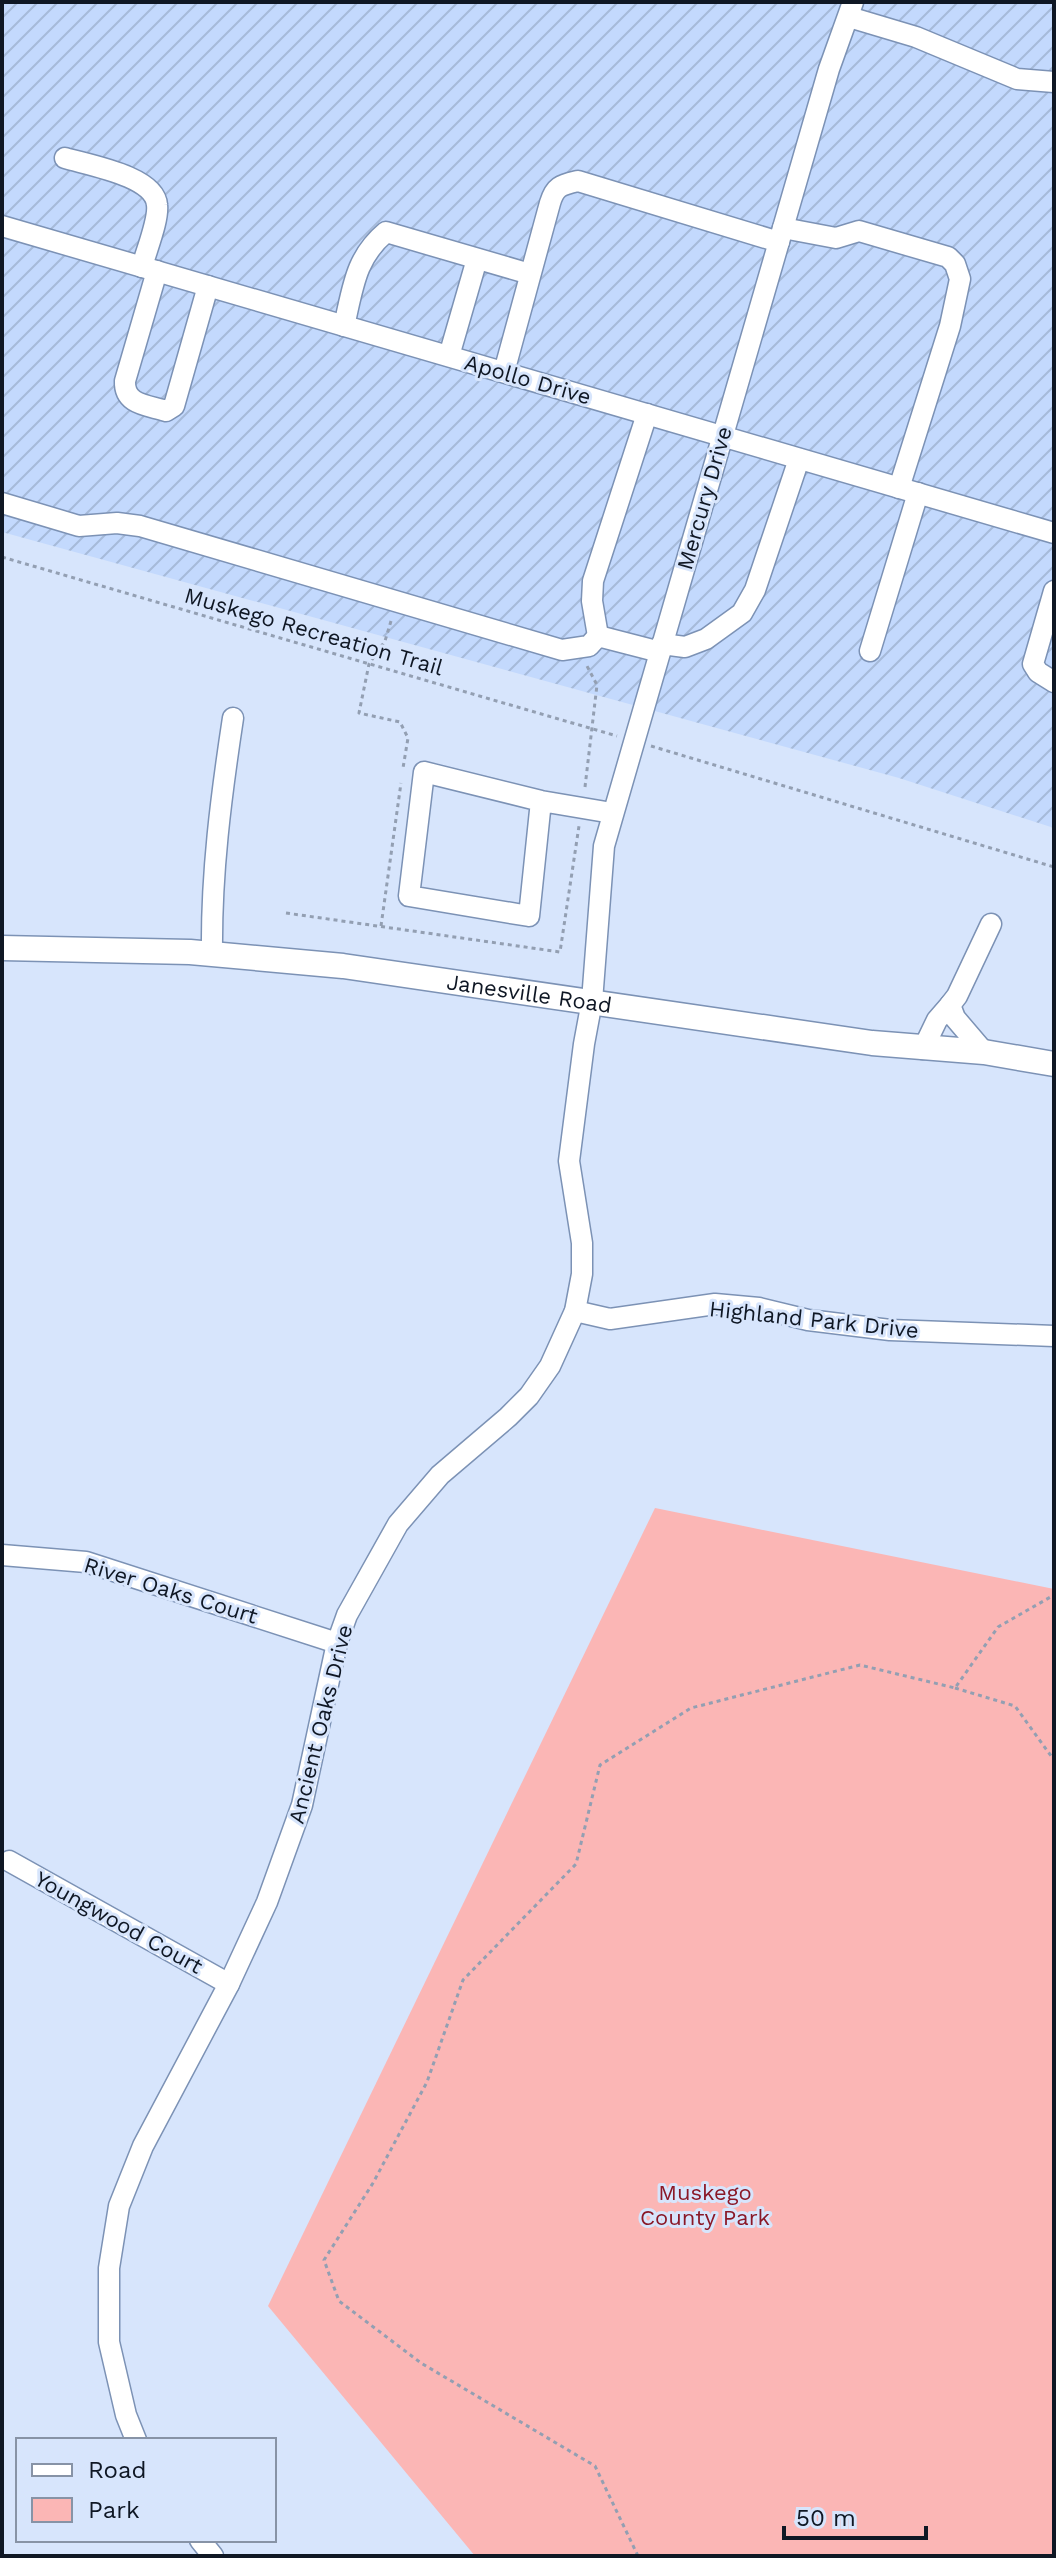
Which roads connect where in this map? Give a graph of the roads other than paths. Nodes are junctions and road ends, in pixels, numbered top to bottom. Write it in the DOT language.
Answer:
graph roads {
  1 [pos="851,10"];
  2 [pos="1054,82"];
  3 [pos="65,158"];
  4 [pos="2,226"];
  5 [pos="781,235"];
  6 [pos="477,259"];
  7 [pos="149,269"];
  8 [pos="530,274"];
  9 [pos="208,286"];
  10 [pos="344,326"];
  11 [pos="449,356"];
  12 [pos="504,372"];
  13 [pos="647,414"];
  14 [pos="722,436"];
  15 [pos="799,459"];
  16 [pos="908,490"];
  17 [pos="2,503"];
  18 [pos="1054,533"];
  19 [pos="1052,601"];
  20 [pos="598,636"];
  21 [pos="661,648"];
  22 [pos="870,651"];
  23 [pos="1054,682"];
  24 [pos="233,718"];
  25 [pos="541,801"];
  26 [pos="612,813"];
  27 [pos="991,924"];
  28 [pos="2,948"];
  29 [pos="212,954"];
  30 [pos="592,1001"];
  31 [pos="950,1005"];
  32 [pos="923,1049"];
  33 [pos="984,1052"];
  34 [pos="1054,1064"];
  35 [pos="575,1311"];
  36 [pos="1054,1336"];
  37 [pos="2,1555"];
  38 [pos="337,1643"];
  39 [pos="9,1861"];
  40 [pos="229,1984"];
  41 [pos="135,2438"];
  1 -- 2 [label="street"];
  1 -- 5 [label="street, Mercury Drive"];
  3 -- 7 [label="street"];
  4 -- 7 [label="street, Apollo Drive"];
  5 -- 8 [label="street"];
  5 -- 14 [label="street, Mercury Drive"];
  5 -- 16 [label="street"];
  6 -- 8 [label="street"];
  6 -- 10 [label="street"];
  6 -- 11 [label="street"];
  7 -- 9 [label="street, Apollo Drive"];
  7 -- 9 [label="street"];
  8 -- 12 [label="street"];
  9 -- 10 [label="street, Apollo Drive"];
  10 -- 11 [label="street, Apollo Drive"];
  11 -- 12 [label="street, Apollo Drive"];
  12 -- 13 [label="street, Apollo Drive"];
  13 -- 14 [label="street, Apollo Drive"];
  13 -- 20 [label="street"];
  14 -- 15 [label="street, Apollo Drive"];
  14 -- 21 [label="street, Mercury Drive"];
  15 -- 16 [label="street, Apollo Drive"];
  15 -- 21 [label="street"];
  16 -- 18 [label="street, Apollo Drive"];
  16 -- 22 [label="street"];
  17 -- 20 [label="street"];
  19 -- 23 [label="street"];
  20 -- 21 [label="street"];
  21 -- 26 [label="street, Mercury Drive"];
  24 -- 29 [label="street"];
  25 -- 25 [label="street"];
  25 -- 26 [label="street"];
  26 -- 30 [label="street, Mercury Drive"];
  27 -- 31 [label="street"];
  28 -- 29 [label="main road, Janesville Road"];
  29 -- 30 [label="main road, Janesville Road"];
  30 -- 32 [label="main road, Janesville Road"];
  30 -- 35 [label="street, Ancient Oaks Drive"];
  31 -- 32 [label="street"];
  31 -- 33 [label="street"];
  32 -- 33 [label="main road, Janesville Road"];
  33 -- 34 [label="main road, Janesville Road"];
  35 -- 36 [label="street, Highland Park Drive"];
  35 -- 38 [label="street, Ancient Oaks Drive"];
  37 -- 38 [label="street, River Oaks Court"];
  38 -- 40 [label="street, Ancient Oaks Drive"];
  39 -- 40 [label="street, Youngwood Court"];
  40 -- 41 [label="street, Ancient Oaks Drive"];
}
